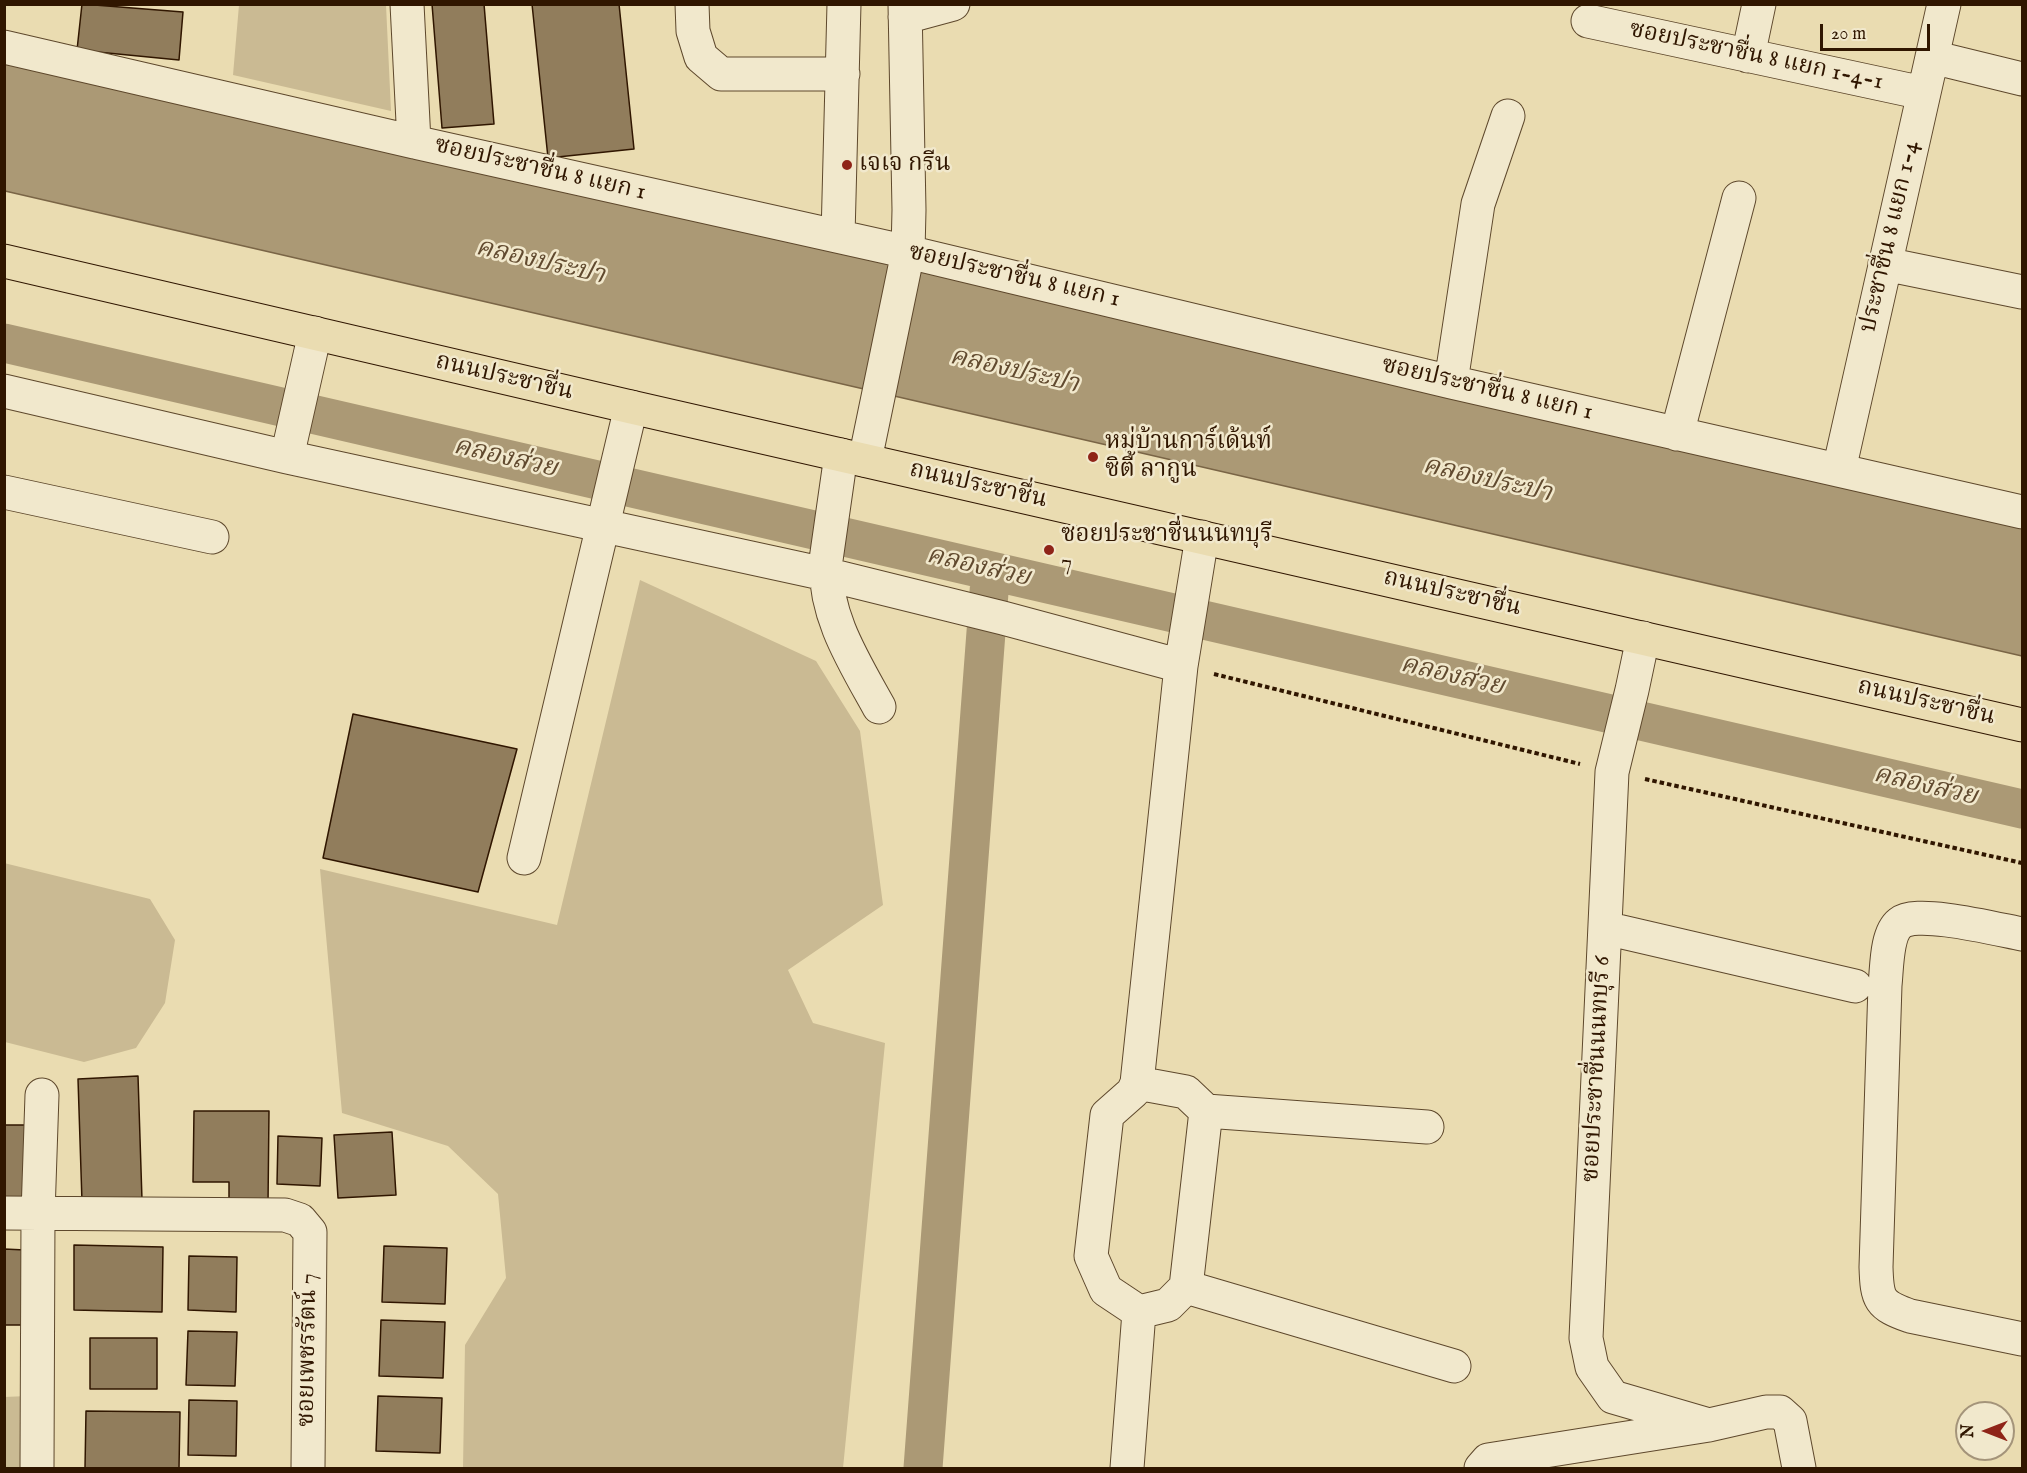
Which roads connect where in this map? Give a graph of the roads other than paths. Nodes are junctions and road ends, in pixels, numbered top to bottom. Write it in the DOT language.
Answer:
graph roads {
  1 [pos="408,4"];
  2 [pos="692,4"];
  3 [pos="844,4"];
  4 [pos="953,4"];
  5 [pos="1759,4"];
  6 [pos="1944,4"];
  7 [pos="905,11"];
  8 [pos="1588,21"];
  9 [pos="4,47"];
  10 [pos="1748,56"];
  11 [pos="1932,57"];
  12 [pos="843,74"];
  13 [pos="2022,79"];
  14 [pos="1923,93"];
  15 [pos="1508,116"];
  16 [pos="414,142"];
  17 [pos="1740,198"];
  18 [pos="838,236"];
  19 [pos="908,255"];
  20 [pos="4,261"];
  21 [pos="1885,264"];
  22 [pos="2022,292"];
  23 [pos="315,333"];
  24 [pos="1451,382"];
  25 [pos="4,391"];
  26 [pos="631,407"];
  27 [pos="1677,434"];
  28 [pos="290,447"];
  29 [pos="853,457"];
  30 [pos="1839,470"];
  31 [pos="4,492"];
  32 [pos="2022,512"];
  33 [pos="606,516"];
  34 [pos="212,537"];
  35 [pos="1202,537"];
  36 [pos="826,567"];
  37 [pos="1643,638"];
  38 [pos="1183,655"];
  39 [pos="879,707"];
  40 [pos="2022,725"];
  41 [pos="524,858"];
  42 [pos="1605,928"];
  43 [pos="2022,934"];
  44 [pos="1855,986"];
  45 [pos="1137,1083"];
  46 [pos="42,1095"];
  47 [pos="1206,1111"];
  48 [pos="1427,1127"];
  49 [pos="4,1213"];
  50 [pos="38,1214"];
  51 [pos="1186,1287"];
  52 [pos="1139,1312"];
  53 [pos="2022,1339"];
  54 [pos="1454,1366"];
  55 [pos="1709,1425"];
  56 [pos="37,1468"];
  57 [pos="308,1468"];
  58 [pos="1127,1468"];
  59 [pos="1481,1468"];
  60 [pos="1799,1468"];
  1 -- 16 [label="street"];
  2 -- 12 [label="street"];
  3 -- 12 [label="street"];
  4 -- 7 [label="street"];
  5 -- 10 [label="street"];
  6 -- 11 [label="street, ประชาชื่น 8 แยก 1-4"];
  7 -- 19 [label="street"];
  8 -- 10 [label="street, ซอยประชาชื่น 8 แยก 1-4-1"];
  9 -- 16 [label="street, ซอยประชาชื่น 8 แยก 1"];
  10 -- 14 [label="street, ซอยประชาชื่น 8 แยก 1-4-1"];
  11 -- 13 [label="street"];
  11 -- 14 [label="street, ประชาชื่น 8 แยก 1-4"];
  12 -- 18 [label="street"];
  14 -- 21 [label="street, ประชาชื่น 8 แยก 1-4"];
  15 -- 24 [label="street"];
  16 -- 18 [label="street, ซอยประชาชื่น 8 แยก 1"];
  17 -- 27 [label="street"];
  18 -- 19 [label="street, ซอยประชาชื่น 8 แยก 1"];
  19 -- 24 [label="street, ซอยประชาชื่น 8 แยก 1"];
  19 -- 29 [label="street"];
  20 -- 23 [label="main road, ถนนประชาชื่น"];
  21 -- 22 [label="street"];
  21 -- 30 [label="street, ประชาชื่น 8 แยก 1-4"];
  23 -- 26 [label="main road, ถนนประชาชื่น"];
  23 -- 28 [label="street"];
  24 -- 27 [label="street, ซอยประชาชื่น 8 แยก 1"];
  25 -- 28 [label="street"];
  26 -- 29 [label="main road, ถนนประชาชื่น"];
  26 -- 33 [label="street"];
  27 -- 30 [label="street, ซอยประชาชื่น 8 แยก 1"];
  28 -- 33 [label="street"];
  29 -- 35 [label="main road, ถนนประชาชื่น"];
  29 -- 36 [label="street"];
  30 -- 32 [label="street, ซอยประชาชื่น 8 แยก 1"];
  31 -- 34 [label="street"];
  33 -- 36 [label="street"];
  33 -- 41 [label="street"];
  35 -- 37 [label="main road, ถนนประชาชื่น"];
  35 -- 38 [label="street"];
  36 -- 38 [label="street"];
  36 -- 39 [label="street"];
  37 -- 40 [label="main road, ถนนประชาชื่น"];
  37 -- 42 [label="street, ซอยประชาชื่นนนทบุรี 6"];
  38 -- 45 [label="street"];
  42 -- 44 [label="street"];
  42 -- 55 [label="street, ซอยประชาชื่นนนทบุรี 6"];
  43 -- 53 [label="street"];
  45 -- 47 [label="street"];
  45 -- 52 [label="street"];
  46 -- 50 [label="street"];
  47 -- 48 [label="street"];
  47 -- 51 [label="street"];
  49 -- 50 [label="street"];
  50 -- 56 [label="street"];
  50 -- 57 [label="street, ซอยเพชรรัตน์ 7"];
  51 -- 52 [label="street"];
  51 -- 54 [label="street"];
  52 -- 58 [label="street"];
  55 -- 59 [label="street"];
  55 -- 60 [label="street"];
}
